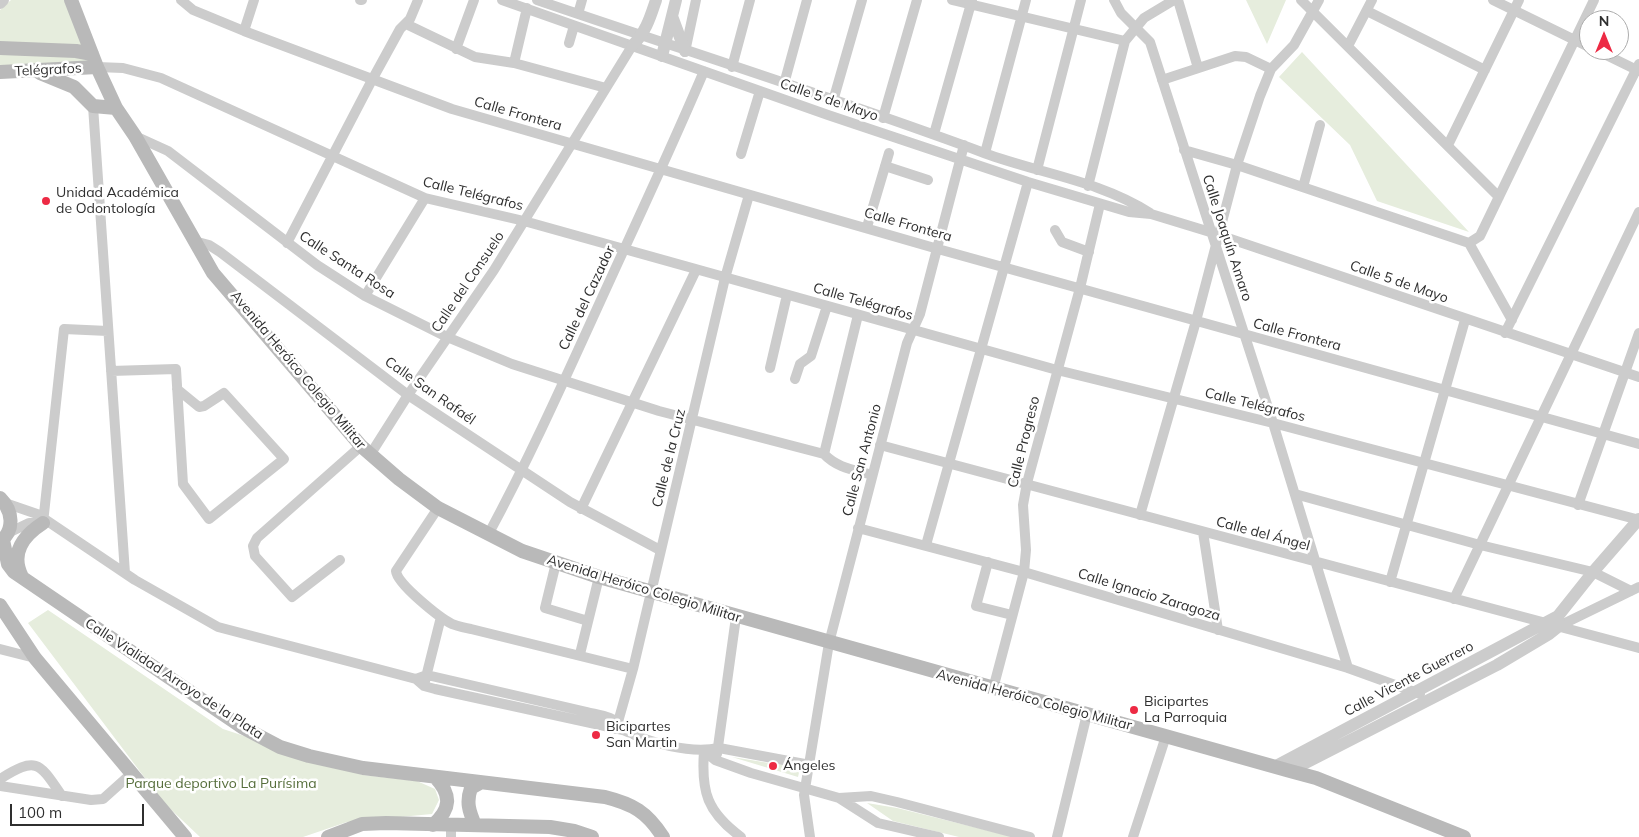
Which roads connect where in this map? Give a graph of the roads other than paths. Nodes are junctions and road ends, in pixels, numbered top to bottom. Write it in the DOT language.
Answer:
graph roads {
  1 [pos="3,0"];
  2 [pos="72,0"];
  3 [pos="181,0"];
  4 [pos="254,0"];
  5 [pos="418,0"];
  6 [pos="474,0"];
  7 [pos="502,0"];
  8 [pos="537,0"];
  9 [pos="582,0"];
  10 [pos="656,0"];
  11 [pos="676,0"];
  12 [pos="696,0"];
  13 [pos="750,0"];
  14 [pos="807,0"];
  15 [pos="862,0"];
  16 [pos="917,0"];
  17 [pos="952,0"];
  18 [pos="1026,0"];
  19 [pos="1081,0"];
  20 [pos="1114,0"];
  21 [pos="1301,0"];
  22 [pos="1319,0"];
  23 [pos="1372,0"];
  24 [pos="1493,0"];
  25 [pos="1519,0"];
  26 [pos="1594,0"];
  27 [pos="1172,1"];
  28 [pos="971,2"];
  29 [pos="0,3"];
  30 [pos="527,8"];
  31 [pos="1514,10"];
  32 [pos="1314,11"];
  33 [pos="1367,11"];
  34 [pos="578,14"];
  35 [pos="672,16"];
  36 [pos="1022,16"];
  37 [pos="406,24"];
  38 [pos="574,26"];
  39 [pos="1134,27"];
  40 [pos="1073,28"];
  41 [pos="244,31"];
  42 [pos="642,36"];
  43 [pos="1574,40"];
  44 [pos="1125,41"];
  45 [pos="1579,42"];
  46 [pos="569,43"];
  47 [pos="632,46"];
  48 [pos="1348,46"];
  49 [pos="0,48"];
  50 [pos="456,49"];
  51 [pos="663,50"];
  52 [pos="684,57"];
  53 [pos="1619,60"];
  54 [pos="95,61"];
  55 [pos="514,63"];
  56 [pos="732,67"];
  57 [pos="1198,68"];
  58 [pos="1638,68"];
  59 [pos="1271,69"];
  60 [pos="1485,70"];
  61 [pos="34,71"];
  62 [pos="704,71"];
  63 [pos="0,72"];
  64 [pos="372,80"];
  65 [pos="1162,80"];
  66 [pos="784,84"];
  67 [pos="606,88"];
  68 [pos="760,91"];
  69 [pos="833,101"];
  70 [pos="93,106"];
  71 [pos="116,108"];
  72 [pos="883,118"];
  73 [pos="1320,125"];
  74 [pos="934,134"];
  75 [pos="135,136"];
  76 [pos="572,144"];
  77 [pos="964,145"];
  78 [pos="1448,145"];
  79 [pos="1184,150"];
  80 [pos="888,153"];
  81 [pos="985,153"];
  82 [pos="741,154"];
  83 [pos="332,157"];
  84 [pos="961,160"];
  85 [pos="1238,165"];
  86 [pos="885,166"];
  87 [pos="661,170"];
  88 [pos="1038,170"];
  89 [pos="928,180"];
  90 [pos="1028,182"];
  91 [pos="1088,186"];
  92 [pos="1303,187"];
  93 [pos="749,195"];
  94 [pos="1499,197"];
  95 [pos="425,198"];
  96 [pos="1100,204"];
  97 [pos="1639,212"];
  98 [pos="1151,214"];
  99 [pos="524,221"];
  100 [pos="867,227"];
  101 [pos="1055,230"];
  102 [pos="1215,234"];
  103 [pos="194,241"];
  104 [pos="1469,242"];
  105 [pos="287,243"];
  106 [pos="624,249"];
  107 [pos="938,249"];
  108 [pos="1216,250"];
  109 [pos="1089,252"];
  110 [pos="1005,267"];
  111 [pos="696,270"];
  112 [pos="725,278"];
  113 [pos="1080,288"];
  114 [pos="787,295"];
  115 [pos="365,296"];
  116 [pos="827,306"];
  117 [pos="858,315"];
  118 [pos="1465,320"];
  119 [pos="1512,320"];
  120 [pos="1196,321"];
  121 [pos="913,330"];
  122 [pos="108,331"];
  123 [pos="1505,333"];
  124 [pos="1639,333"];
  125 [pos="1244,334"];
  126 [pos="447,337"];
  127 [pos="982,350"];
  128 [pos="1570,355"];
  129 [pos="770,368"];
  130 [pos="111,370"];
  131 [pos="1057,370"];
  132 [pos="1625,372"];
  133 [pos="1639,377"];
  134 [pos="565,379"];
  135 [pos="795,379"];
  136 [pos="177,389"];
  137 [pos="1445,389"];
  138 [pos="408,395"];
  139 [pos="1173,399"];
  140 [pos="634,402"];
  141 [pos="1540,418"];
  142 [pos="692,420"];
  143 [pos="1273,423"];
  144 [pos="1603,434"];
  145 [pos="1639,444"];
  146 [pos="880,445"];
  147 [pos="366,450"];
  148 [pos="824,454"];
  149 [pos="950,463"];
  150 [pos="1424,463"];
  151 [pos="522,471"];
  152 [pos="872,475"];
  153 [pos="1027,483"];
  154 [pos="1509,486"];
  155 [pos="1295,494"];
  156 [pos="2,501"];
  157 [pos="1578,504"];
  158 [pos="438,508"];
  159 [pos="581,509"];
  160 [pos="1140,515"];
  161 [pos="1639,519"];
  162 [pos="46,522"];
  163 [pos="1407,525"];
  164 [pos="858,528"];
  165 [pos="1203,532"];
  166 [pos="488,535"];
  167 [pos="4,538"];
  168 [pos="926,545"];
  169 [pos="1480,545"];
  170 [pos="660,550"];
  171 [pos="340,560"];
  172 [pos="988,562"];
  173 [pos="556,563"];
  174 [pos="1314,563"];
  175 [pos="1024,572"];
  176 [pos="1593,572"];
  177 [pos="125,573"];
  178 [pos="599,577"];
  179 [pos="23,578"];
  180 [pos="1390,582"];
  181 [pos="1635,589"];
  182 [pos="649,593"];
  183 [pos="1454,599"];
  184 [pos="0,605"];
  185 [pos="1012,615"];
  186 [pos="441,617"];
  187 [pos="736,617"];
  188 [pos="588,621"];
  189 [pos="1558,621"];
  190 [pos="1546,623"];
  191 [pos="1218,630"];
  192 [pos="829,643"];
  193 [pos="1639,648"];
  194 [pos="0,649"];
  195 [pos="580,654"];
  196 [pos="35,658"];
  197 [pos="1348,668"];
  198 [pos="633,669"];
  199 [pos="422,680"];
  200 [pos="992,689"];
  201 [pos="1415,692"];
  202 [pos="1430,697"];
  203 [pos="1087,714"];
  204 [pos="619,727"];
  205 [pos="1166,736"];
  206 [pos="719,748"];
  207 [pos="704,751"];
  208 [pos="715,760"];
  209 [pos="810,764"];
  210 [pos="1274,767"];
  211 [pos="1290,771"];
  212 [pos="132,773"];
  213 [pos="436,777"];
  214 [pos="0,779"];
  215 [pos="480,783"];
  216 [pos="0,786"];
  217 [pos="806,787"];
  218 [pos="62,796"];
  219 [pos="839,798"];
  220 [pos="433,825"];
  221 [pos="475,825"];
  222 [pos="451,831"];
  223 [pos="509,831"];
  224 [pos="185,837"];
  225 [pos="329,837"];
  226 [pos="592,837"];
  227 [pos="663,837"];
  228 [pos="741,837"];
  229 [pos="810,837"];
  230 [pos="939,837"];
  231 [pos="1030,837"];
  232 [pos="1057,837"];
  233 [pos="1133,837"];
  234 [pos="1464,837"];
  1 -- 29 [label="street"];
  2 -- 54 [label="main road, Avenida Heróico Colegio Militar"];
  3 -- 41 [label="street, Calle Frontera"];
  4 -- 41 [label="street"];
  5 -- 37 [label="street"];
  6 -- 50 [label="street"];
  7 -- 30 [label="street, Calle 5 de Mayo"];
  8 -- 34 [label="street, Calle 5 de Mayo"];
  9 -- 34 [label="street"];
  10 -- 42 [label="street"];
  11 -- 35 [label="street"];
  12 -- 52 [label="street"];
  13 -- 56 [label="street"];
  14 -- 66 [label="street"];
  15 -- 69 [label="street"];
  16 -- 72 [label="street"];
  17 -- 28 [label="street"];
  18 -- 36 [label="street"];
  19 -- 40 [label="street"];
  20 -- 39 [label="street, Calle Joaquín Amaro"];
  21 -- 32 [label="street"];
  22 -- 32 [label="street"];
  23 -- 33 [label="street"];
  24 -- 31 [label="street"];
  25 -- 31 [label="street"];
  26 -- 43 [label="street"];
  27 -- 39 [label="street"];
  27 -- 57 [label="street"];
  28 -- 36 [label="street"];
  28 -- 74 [label="street"];
  30 -- 38 [label="street, Calle 5 de Mayo"];
  30 -- 55 [label="street"];
  31 -- 43 [label="street"];
  31 -- 60 [label="street"];
  32 -- 48 [label="street"];
  32 -- 59 [label="street"];
  33 -- 48 [label="street"];
  33 -- 60 [label="street"];
  34 -- 42 [label="street, Calle 5 de Mayo"];
  35 -- 51 [label="street"];
  35 -- 52 [label="street"];
  36 -- 40 [label="street"];
  36 -- 81 [label="street"];
  37 -- 50 [label="street"];
  37 -- 64 [label="street"];
  38 -- 46 [label="street"];
  38 -- 47 [label="street, Calle 5 de Mayo"];
  39 -- 44 [label="street"];
  39 -- 65 [label="street, Calle Joaquín Amaro"];
  40 -- 44 [label="street"];
  40 -- 88 [label="street"];
  41 -- 64 [label="street, Calle Frontera"];
  42 -- 47 [label="street"];
  42 -- 51 [label="street, Calle 5 de Mayo"];
  43 -- 45 [label="street"];
  43 -- 94 [label="street"];
  44 -- 91 [label="street"];
  47 -- 51 [label="street, Calle 5 de Mayo"];
  47 -- 67 [label="street, Calle del Consuelo"];
  48 -- 78 [label="street"];
  49 -- 54 [label="main road"];
  50 -- 55 [label="street"];
  51 -- 52 [label="street, Calle 5 de Mayo"];
  52 -- 56 [label="street, Calle 5 de Mayo"];
  52 -- 62 [label="street, Calle 5 de Mayo"];
  53 -- 58 [label="street"];
  54 -- 61 [label="main road, Telégrafos"];
  54 -- 71 [label="main road, Avenida Heróico Colegio Militar"];
  54 -- 83 [label="street, Calle Telégrafos"];
  55 -- 67 [label="street"];
  56 -- 66 [label="street, Calle 5 de Mayo"];
  57 -- 59 [label="street"];
  57 -- 65 [label="street"];
  58 -- 119 [label="street"];
  59 -- 85 [label="street"];
  60 -- 78 [label="street"];
  61 -- 63 [label="main road, Telégrafos"];
  61 -- 70 [label="main road"];
  62 -- 68 [label="street, Calle 5 de Mayo"];
  62 -- 87 [label="street, Calle del Cazador"];
  64 -- 76 [label="street, Calle Frontera"];
  64 -- 83 [label="street"];
  65 -- 79 [label="street, Calle Joaquín Amaro"];
  66 -- 69 [label="street, Calle 5 de Mayo"];
  67 -- 76 [label="street, Calle del Consuelo"];
  68 -- 82 [label="street"];
  68 -- 84 [label="street, Calle 5 de Mayo"];
  69 -- 72 [label="street, Calle 5 de Mayo"];
  70 -- 71 [label="main road"];
  70 -- 122 [label="street"];
  71 -- 75 [label="main road, Avenida Heróico Colegio Militar"];
  72 -- 74 [label="street, Calle 5 de Mayo"];
  73 -- 92 [label="street"];
  74 -- 77 [label="street, Calle 5 de Mayo"];
  75 -- 103 [label="main road, Avenida Heróico Colegio Militar"];
  75 -- 105 [label="street, Calle Santa Rosa"];
  76 -- 87 [label="street, Calle Frontera"];
  76 -- 99 [label="street, Calle del Consuelo"];
  77 -- 81 [label="street, Calle 5 de Mayo"];
  77 -- 84 [label="street, Calle San Antonio"];
  78 -- 94 [label="street"];
  79 -- 85 [label="street"];
  79 -- 102 [label="street, Calle Joaquín Amaro"];
  80 -- 86 [label="street"];
  81 -- 88 [label="street, Calle 5 de Mayo"];
  83 -- 95 [label="street, Calle Telégrafos"];
  83 -- 105 [label="street"];
  84 -- 90 [label="street, Calle 5 de Mayo"];
  84 -- 107 [label="street, Calle San Antonio"];
  85 -- 92 [label="street"];
  85 -- 102 [label="street"];
  86 -- 89 [label="street"];
  86 -- 100 [label="street"];
  87 -- 93 [label="street, Calle Frontera"];
  87 -- 106 [label="street, Calle del Cazador"];
  88 -- 91 [label="street, Calle 5 de Mayo"];
  90 -- 96 [label="street, Calle 5 de Mayo"];
  90 -- 110 [label="street"];
  91 -- 98 [label="street, Calle 5 de Mayo"];
  92 -- 104 [label="street"];
  93 -- 100 [label="street, Calle Frontera"];
  93 -- 112 [label="street, Calle de la Cruz"];
  94 -- 104 [label="street"];
  95 -- 99 [label="street, Calle Telégrafos"];
  95 -- 115 [label="street"];
  96 -- 98 [label="street, Calle 5 de Mayo"];
  96 -- 109 [label="street, Calle Progreso"];
  97 -- 128 [label="street"];
  98 -- 102 [label="street, Calle 5 de Mayo"];
  99 -- 106 [label="street, Calle Telégrafos"];
  99 -- 126 [label="street, Calle del Consuelo"];
  100 -- 107 [label="street, Calle Frontera"];
  101 -- 109 [label="street"];
  102 -- 108 [label="street"];
  102 -- 118 [label="street, Calle 5 de Mayo"];
  103 -- 138 [label="street, Calle San Rafaél"];
  103 -- 147 [label="main road, Avenida Heróico Colegio Militar"];
  104 -- 119 [label="street"];
  105 -- 115 [label="street, Calle Santa Rosa"];
  106 -- 111 [label="street, Calle Telégrafos"];
  106 -- 134 [label="street, Calle del Cazador"];
  107 -- 110 [label="street, Calle Frontera"];
  107 -- 121 [label="street, Calle San Antonio"];
  108 -- 120 [label="street"];
  108 -- 125 [label="street, Calle Joaquín Amaro"];
  109 -- 113 [label="street, Calle Progreso"];
  110 -- 113 [label="street, Calle Frontera"];
  110 -- 127 [label="street"];
  111 -- 112 [label="street, Calle Telégrafos"];
  111 -- 140 [label="street"];
  112 -- 114 [label="street, Calle Telégrafos"];
  112 -- 142 [label="street, Calle de la Cruz"];
  113 -- 120 [label="street, Calle Frontera"];
  113 -- 131 [label="street, Calle Progreso"];
  114 -- 116 [label="street, Calle Telégrafos"];
  114 -- 129 [label="street"];
  115 -- 126 [label="street, Calle Santa Rosa"];
  116 -- 117 [label="street, Calle Telégrafos"];
  116 -- 135 [label="street"];
  117 -- 121 [label="street, Calle Telégrafos"];
  117 -- 148 [label="street"];
  118 -- 123 [label="street, Calle 5 de Mayo"];
  118 -- 137 [label="street"];
  119 -- 123 [label="street"];
  120 -- 125 [label="street, Calle Frontera"];
  120 -- 139 [label="street"];
  121 -- 127 [label="street, Calle Telégrafos"];
  121 -- 146 [label="street, Calle San Antonio"];
  122 -- 130 [label="street"];
  122 -- 162 [label="street"];
  123 -- 128 [label="street, Calle 5 de Mayo"];
  124 -- 132 [label="street"];
  125 -- 137 [label="street, Calle Frontera"];
  125 -- 143 [label="street, Calle Joaquín Amaro"];
  126 -- 134 [label="street, Calle Santa Rosa"];
  126 -- 138 [label="street, Calle del Consuelo"];
  127 -- 131 [label="street, Calle Telégrafos"];
  127 -- 149 [label="street"];
  128 -- 132 [label="street, Calle 5 de Mayo"];
  128 -- 141 [label="street"];
  130 -- 136 [label="street"];
  130 -- 177 [label="street"];
  131 -- 139 [label="street, Calle Telégrafos"];
  131 -- 153 [label="street, Calle Progreso"];
  132 -- 133 [label="street, Calle 5 de Mayo"];
  132 -- 144 [label="street"];
  134 -- 140 [label="street, Calle Santa Rosa"];
  134 -- 151 [label="street, Calle del Cazador"];
  136 -- 136 [label="street"];
  137 -- 141 [label="street, Calle Frontera"];
  137 -- 150 [label="street"];
  138 -- 147 [label="street, Calle del Consuelo"];
  138 -- 151 [label="street, Calle San Rafaél"];
  139 -- 143 [label="street, Calle Telégrafos"];
  139 -- 160 [label="street"];
  140 -- 142 [label="street, Calle Santa Rosa"];
  140 -- 159 [label="street"];
  141 -- 144 [label="street, Calle Frontera"];
  141 -- 154 [label="street"];
  142 -- 148 [label="street, Calle Santa Rosa"];
  142 -- 170 [label="street, Calle de la Cruz"];
  143 -- 150 [label="street, Calle Telégrafos"];
  143 -- 155 [label="street, Calle Joaquín Amaro"];
  144 -- 145 [label="street, Calle Frontera"];
  144 -- 157 [label="street"];
  146 -- 149 [label="street, Calle del Ángel"];
  146 -- 152 [label="street, Calle San Antonio"];
  147 -- 158 [label="main road, Avenida Heróico Colegio Militar"];
  147 -- 171 [label="street, Calle del Consuelo"];
  148 -- 152 [label="street, Calle Santa Rosa"];
  149 -- 153 [label="street, Calle del Ángel"];
  149 -- 168 [label="street"];
  150 -- 154 [label="street, Calle Telégrafos"];
  150 -- 163 [label="street"];
  151 -- 159 [label="street, Calle San Rafaél"];
  151 -- 166 [label="street, Calle del Cazador"];
  152 -- 164 [label="street, Calle San Antonio"];
  153 -- 160 [label="street, Calle del Ángel"];
  153 -- 175 [label="street, Calle Progreso"];
  154 -- 157 [label="street, Calle Telégrafos"];
  154 -- 169 [label="street"];
  155 -- 163 [label="street"];
  155 -- 174 [label="street, Calle Joaquín Amaro"];
  156 -- 162 [label="street"];
  156 -- 167 [label="main road, Calle Vialidad Arroyo de la Plata"];
  157 -- 161 [label="street, Calle Telégrafos"];
  158 -- 166 [label="main road, Avenida Heróico Colegio Militar"];
  158 -- 186 [label="street"];
  159 -- 170 [label="street, Calle San Rafaél"];
  160 -- 165 [label="street, Calle del Ángel"];
  161 -- 176 [label="street, Calle Vicente Guerrero"];
  162 -- 167 [label="street"];
  162 -- 177 [label="street"];
  162 -- 179 [label="main road"];
  163 -- 169 [label="street"];
  163 -- 180 [label="street"];
  164 -- 168 [label="street, Calle Ignacio Zaragoza"];
  164 -- 192 [label="street, Calle San Antonio"];
  165 -- 174 [label="street, Calle del Ángel"];
  165 -- 191 [label="street"];
  166 -- 173 [label="main road, Avenida Heróico Colegio Militar"];
  167 -- 179 [label="main road, Calle Vialidad Arroyo de la Plata"];
  168 -- 172 [label="street, Calle Ignacio Zaragoza"];
  169 -- 176 [label="street"];
  169 -- 183 [label="street"];
  170 -- 182 [label="street, Calle de la Cruz"];
  172 -- 175 [label="street, Calle Ignacio Zaragoza"];
  172 -- 185 [label="street"];
  173 -- 178 [label="main road, Avenida Heróico Colegio Militar"];
  173 -- 188 [label="street"];
  174 -- 180 [label="street, Calle del Ángel"];
  174 -- 197 [label="street, Calle Joaquín Amaro"];
  175 -- 185 [label="street, Calle Progreso"];
  175 -- 191 [label="street, Calle Ignacio Zaragoza"];
  176 -- 181 [label="street"];
  176 -- 189 [label="street, Calle Vicente Guerrero"];
  177 -- 199 [label="street"];
  178 -- 182 [label="main road, Avenida Heróico Colegio Militar"];
  178 -- 188 [label="street"];
  179 -- 213 [label="main road, Calle Vialidad Arroyo de la Plata"];
  180 -- 183 [label="street, Calle del Ángel"];
  181 -- 189 [label="street"];
  182 -- 187 [label="main road, Avenida Heróico Colegio Militar"];
  182 -- 198 [label="street, Calle de la Cruz"];
  183 -- 190 [label="street, Calle del Ángel"];
  184 -- 196 [label="main road"];
  185 -- 200 [label="street, Calle Progreso"];
  186 -- 195 [label="street"];
  186 -- 199 [label="street"];
  187 -- 192 [label="main road, Avenida Heróico Colegio Militar"];
  187 -- 206 [label="street"];
  188 -- 195 [label="street"];
  189 -- 190 [label="street, Calle Vicente Guerrero"];
  189 -- 193 [label="street"];
  189 -- 202 [label="street, Calle Vicente Guerrero"];
  190 -- 201 [label="street, Calle Vicente Guerrero"];
  191 -- 197 [label="street, Calle Ignacio Zaragoza"];
  192 -- 200 [label="main road, Avenida Heróico Colegio Militar"];
  192 -- 209 [label="street, Calle San Antonio"];
  194 -- 196 [label="street"];
  195 -- 198 [label="street"];
  196 -- 212 [label="main road"];
  197 -- 201 [label="street, Calle Ignacio Zaragoza"];
  198 -- 204 [label="street, Calle de la Cruz"];
  199 -- 204 [label="street"];
  200 -- 203 [label="main road, Avenida Heróico Colegio Militar"];
  201 -- 202 [label="street, Calle Ignacio Zaragoza"];
  201 -- 210 [label="street, Calle Vicente Guerrero"];
  202 -- 211 [label="street, Calle Vicente Guerrero"];
  203 -- 205 [label="main road, Avenida Heróico Colegio Militar"];
  203 -- 232 [label="street"];
  204 -- 207 [label="street"];
  205 -- 210 [label="main road, Avenida Heróico Colegio Militar"];
  205 -- 233 [label="street"];
  206 -- 207 [label="street"];
  206 -- 208 [label="street"];
  206 -- 209 [label="street"];
  207 -- 208 [label="street"];
  207 -- 228 [label="street"];
  208 -- 217 [label="street"];
  209 -- 217 [label="street, Calle San Antonio"];
  210 -- 211 [label="main road, Avenida Heróico Colegio Militar"];
  211 -- 234 [label="main road, Avenida Heróico Colegio Militar"];
  212 -- 218 [label="street"];
  212 -- 224 [label="main road"];
  213 -- 215 [label="main road, Calle Vialidad Arroyo de la Plata"];
  213 -- 220 [label="main road"];
  214 -- 218 [label="street"];
  215 -- 221 [label="main road"];
  215 -- 227 [label="main road, Calle Vialidad Arroyo de la Plata"];
  216 -- 218 [label="street"];
  217 -- 219 [label="street"];
  217 -- 229 [label="street, Calle San Antonio"];
  219 -- 230 [label="street"];
  219 -- 231 [label="street"];
  220 -- 222 [label="main road"];
  220 -- 225 [label="main road"];
  221 -- 222 [label="main road"];
  221 -- 223 [label="main road"];
  223 -- 226 [label="main road"];
}
